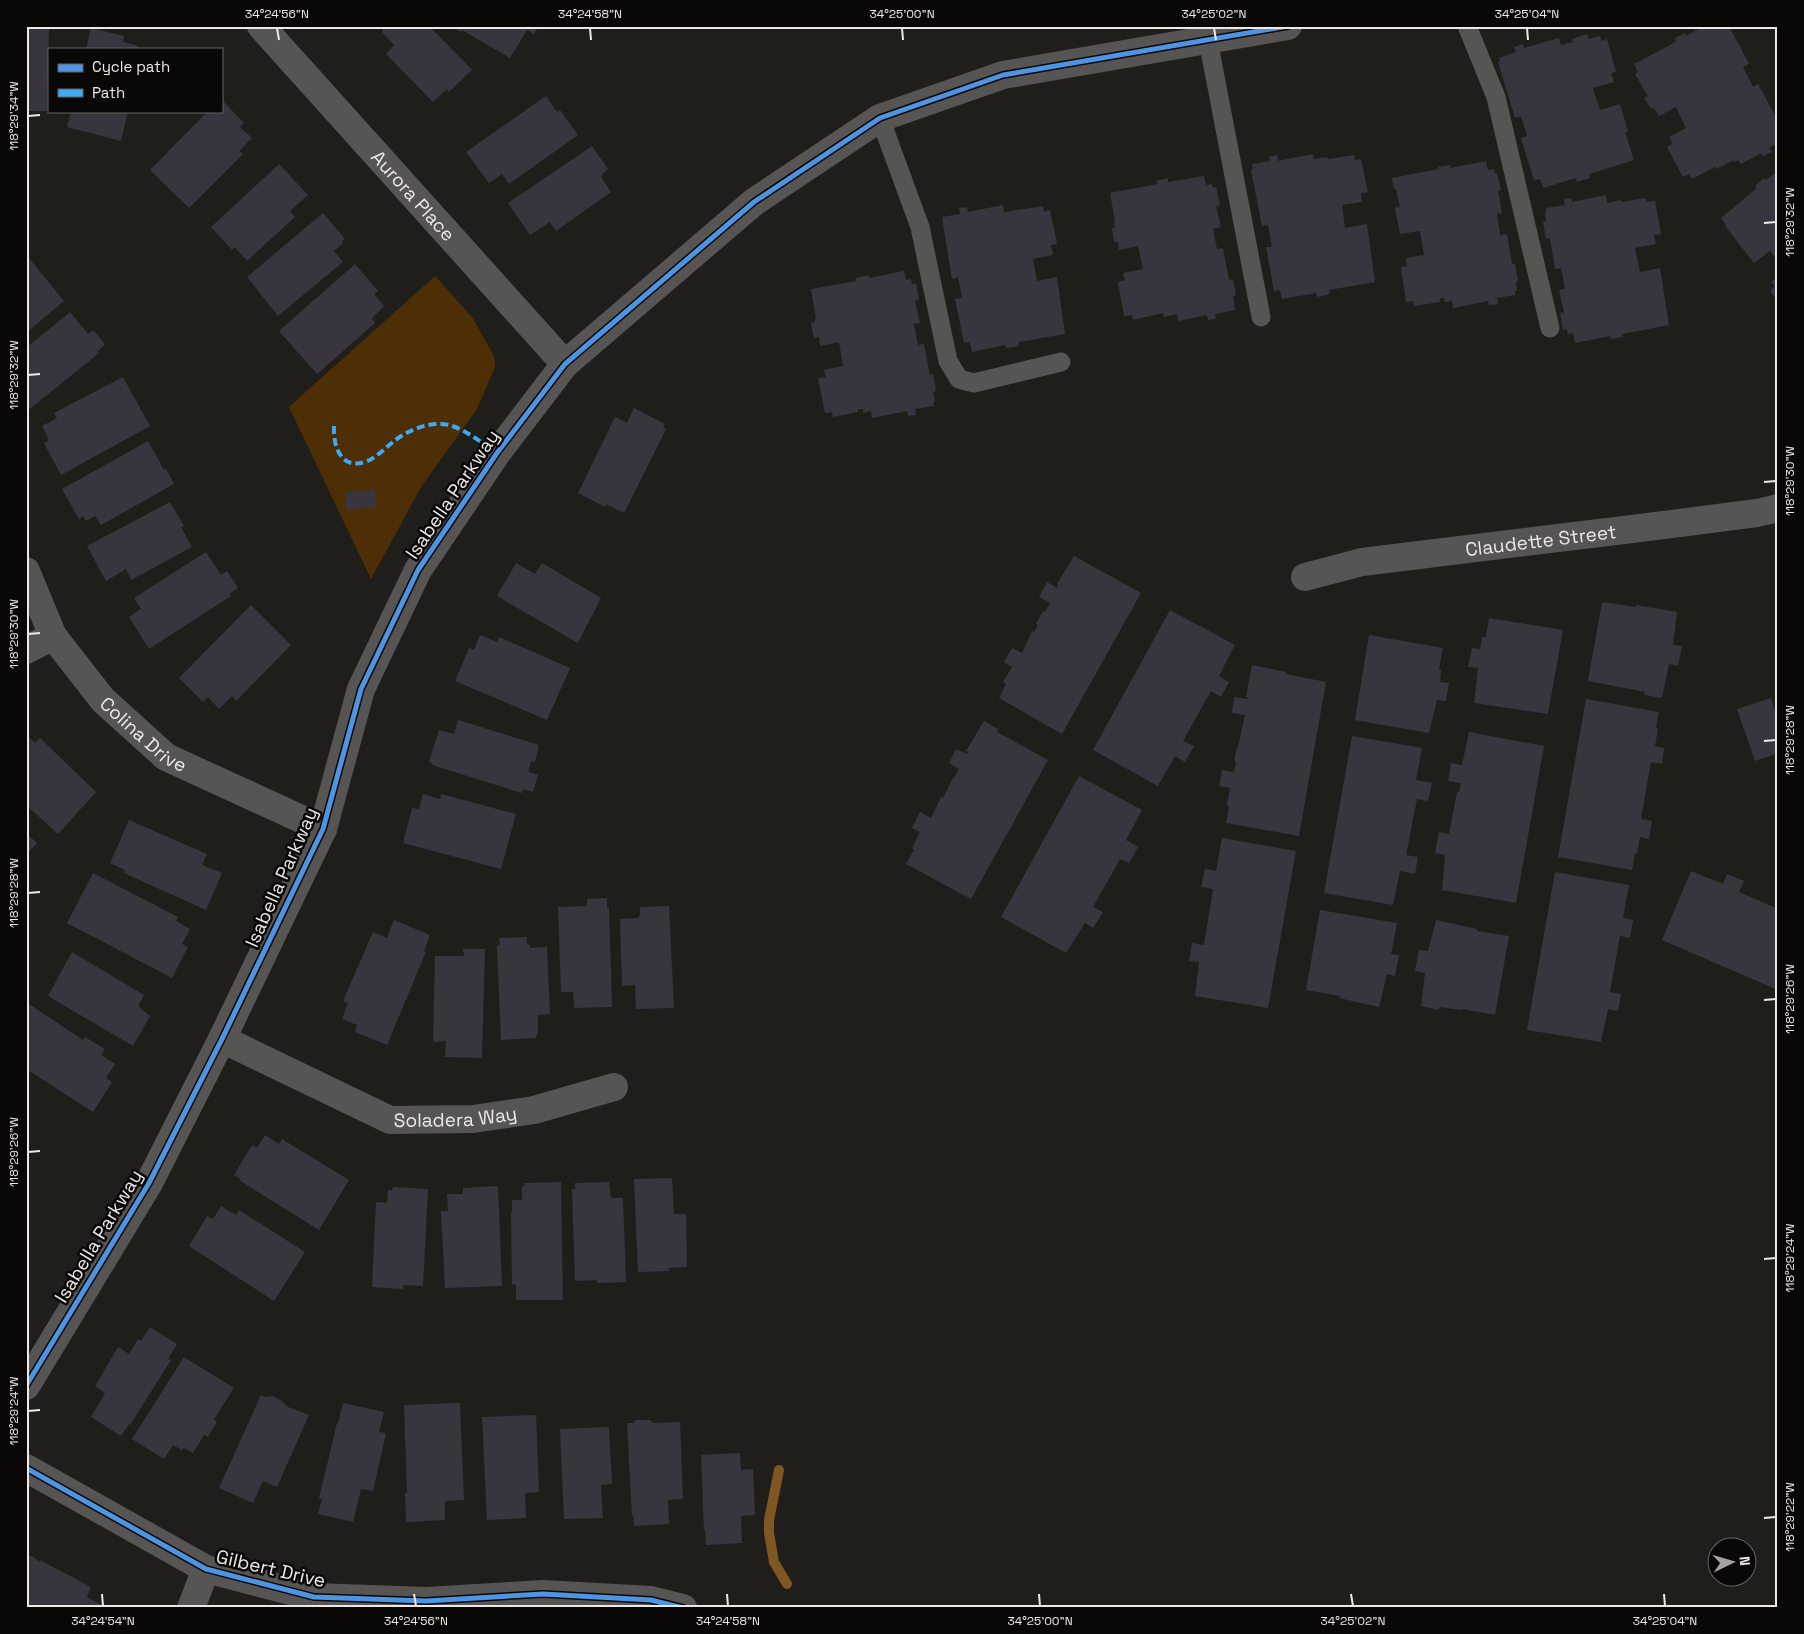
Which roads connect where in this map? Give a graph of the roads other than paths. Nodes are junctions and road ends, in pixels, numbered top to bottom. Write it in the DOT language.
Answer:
graph roads {
  1 [pos="261,26"];
  2 [pos="1288,26"];
  3 [pos="1467,26"];
  4 [pos="1208,40"];
  5 [pos="880,118"];
  6 [pos="1261,317"];
  7 [pos="1550,328"];
  8 [pos="1061,362"];
  9 [pos="565,364"];
  10 [pos="1778,508"];
  11 [pos="26,571"];
  12 [pos="1305,577"];
  13 [pos="53,636"];
  14 [pos="26,650"];
  15 [pos="323,828"];
  16 [pos="222,1039"];
  17 [pos="614,1087"];
  18 [pos="26,1386"];
  19 [pos="26,1468"];
  20 [pos="206,1569"];
  21 [pos="543,1601"];
  22 [pos="191,1608"];
  23 [pos="683,1608"];
  1 -- 9 [label="street, Aurora Place"];
  2 -- 4 [label="street, Isabella Parkway"];
  3 -- 7 [label="lane"];
  4 -- 5 [label="street, Isabella Parkway"];
  4 -- 6 [label="lane"];
  5 -- 8 [label="lane"];
  5 -- 9 [label="street, Isabella Parkway"];
  9 -- 15 [label="street, Isabella Parkway"];
  10 -- 12 [label="street, Claudette Street"];
  11 -- 13 [label="street, Colina Drive"];
  13 -- 14 [label="street"];
  13 -- 15 [label="street, Colina Drive"];
  15 -- 16 [label="street, Isabella Parkway"];
  16 -- 17 [label="street, Soladera Way"];
  16 -- 18 [label="street, Isabella Parkway"];
  19 -- 20 [label="street, Gilbert Drive"];
  20 -- 21 [label="street, Gilbert Drive"];
  20 -- 22 [label="street"];
  21 -- 23 [label="street, Gilbert Drive"];
}
